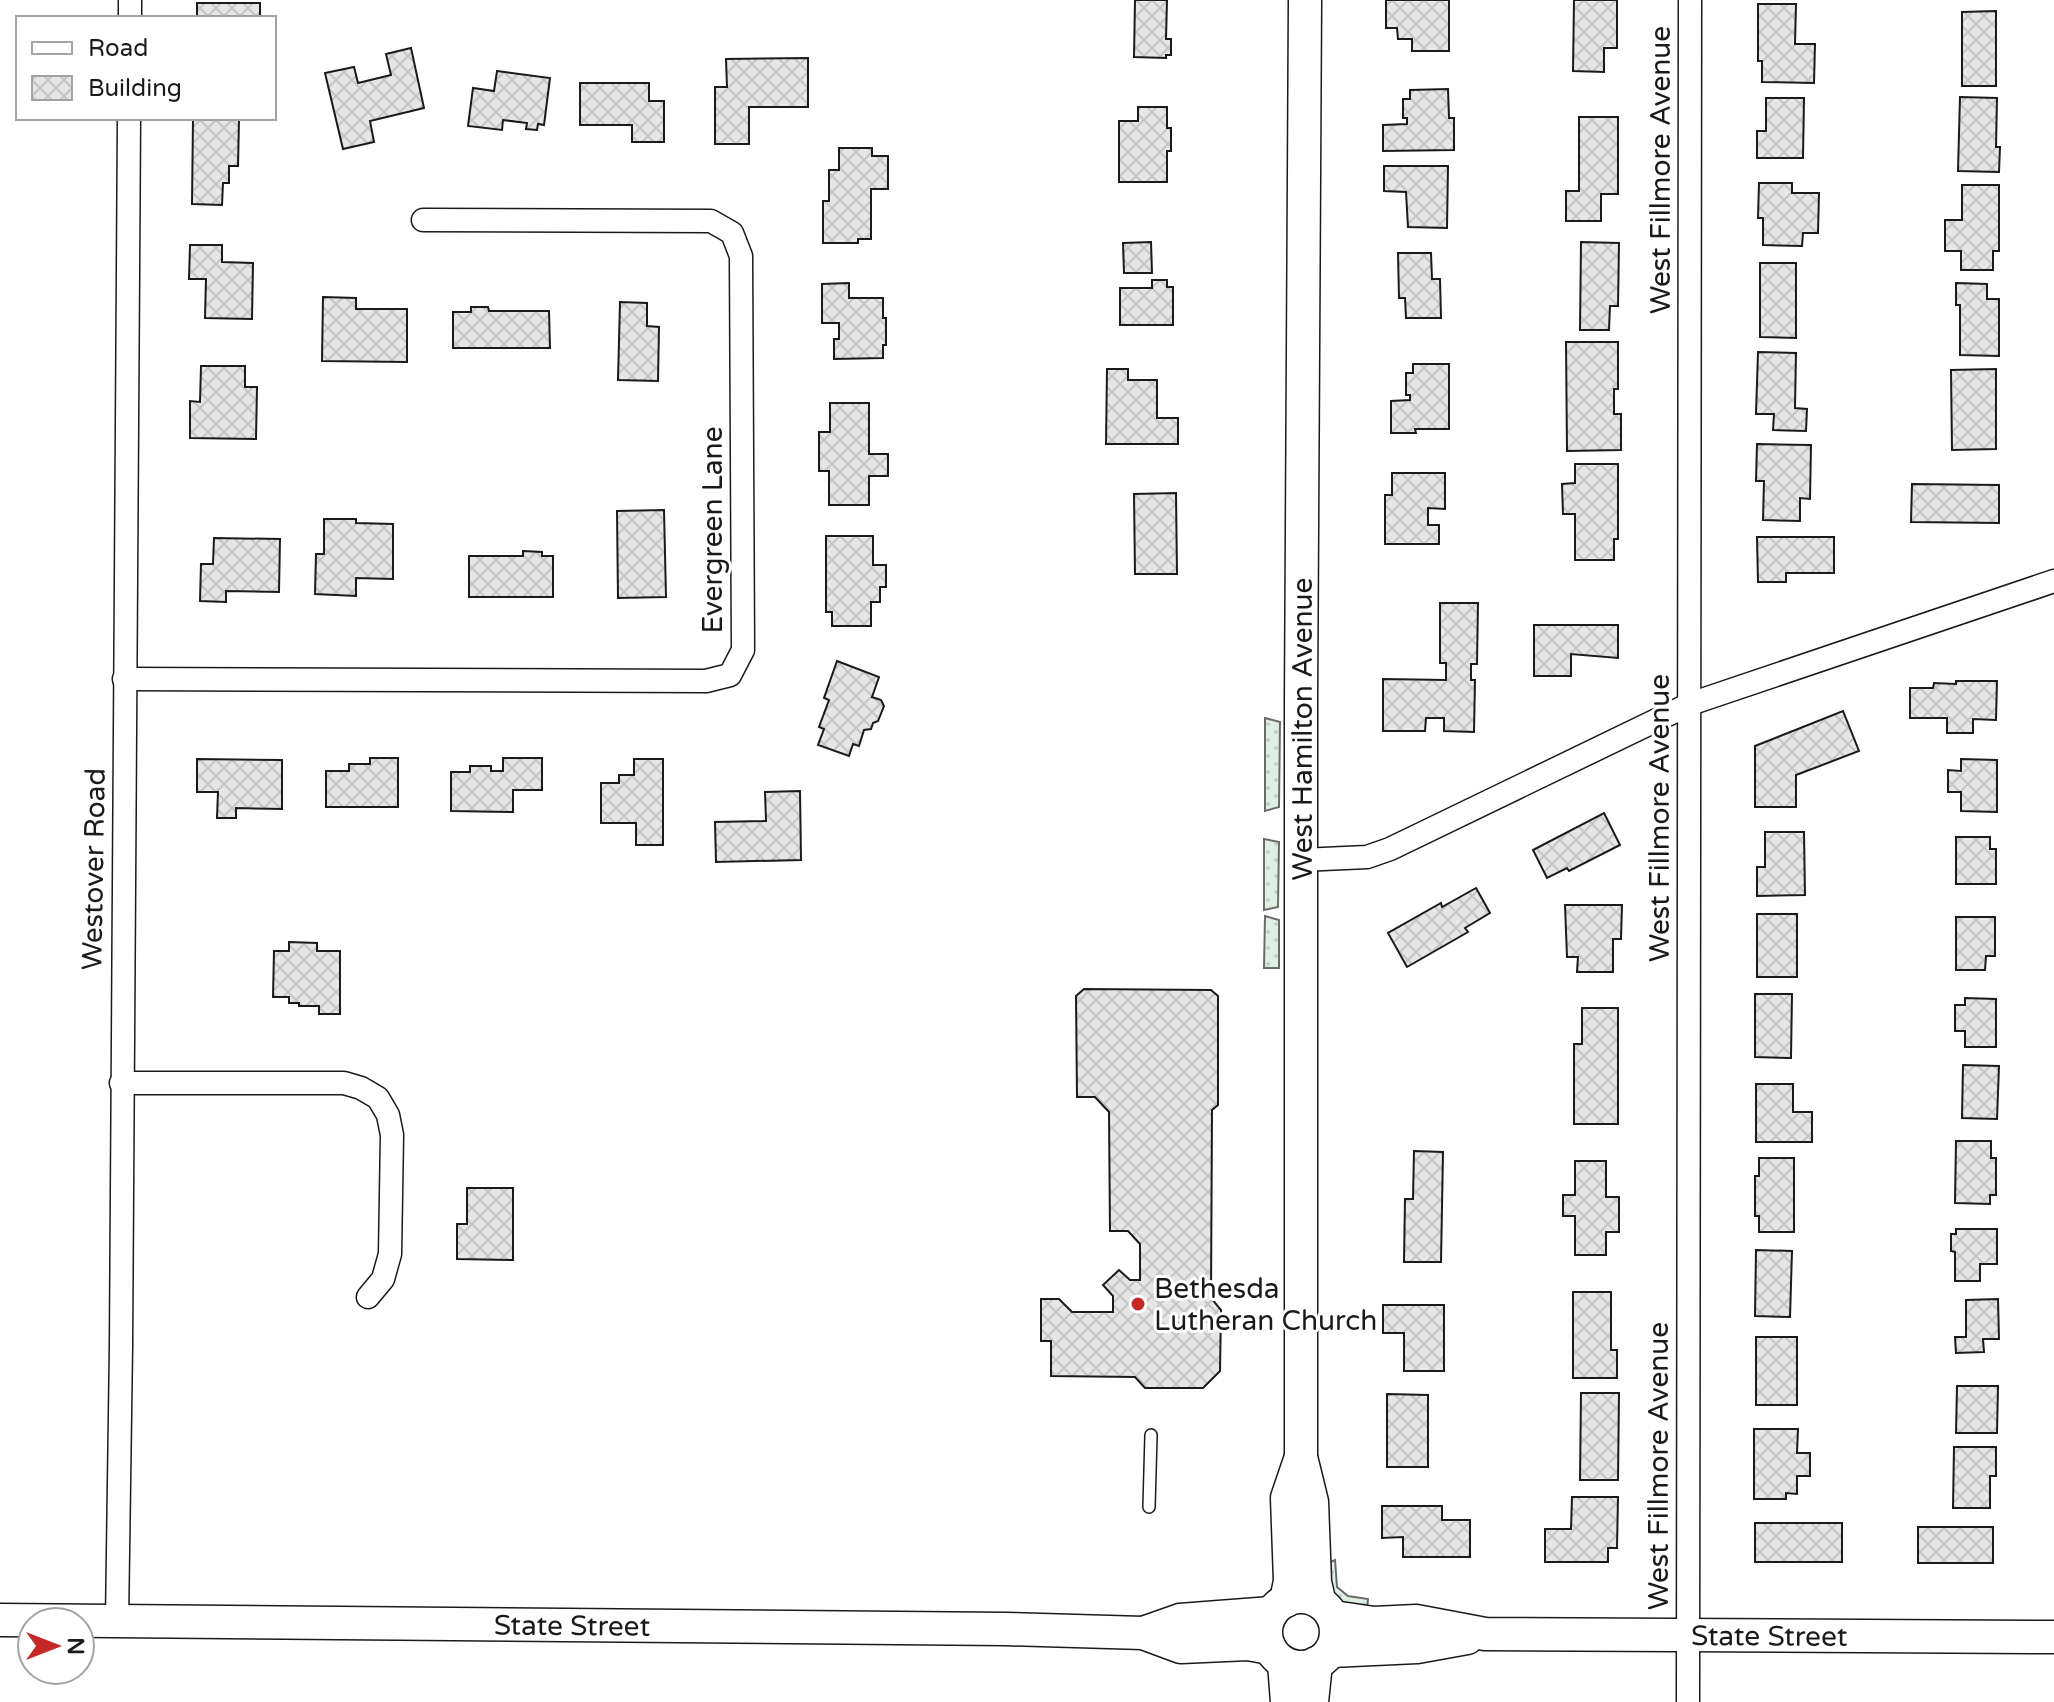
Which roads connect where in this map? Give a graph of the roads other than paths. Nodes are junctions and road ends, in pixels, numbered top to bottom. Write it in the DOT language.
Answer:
graph roads {
  1 [pos="1305,0"];
  2 [pos="1690,0"];
  3 [pos="129,120"];
  4 [pos="423,220"];
  5 [pos="2054,581"];
  6 [pos="124,679"];
  7 [pos="1690,704"];
  8 [pos="1301,860"];
  9 [pos="121,1083"];
  10 [pos="368,1297"];
  11 [pos="1151,1435"];
  12 [pos="1301,1457"];
  13 [pos="1149,1507"];
  14 [pos="1278,1607"];
  15 [pos="1326,1609"];
  16 [pos="0,1620"];
  17 [pos="117,1621"];
  18 [pos="1143,1633"];
  19 [pos="1485,1634"];
  20 [pos="1688,1635"];
  21 [pos="2054,1637"];
  22 [pos="1277,1655"];
  23 [pos="1324,1657"];
  24 [pos="1287,1702"];
  25 [pos="1312,1702"];
  26 [pos="1688,1702"];
  1 -- 8 [label="main road, West Hamilton Avenue"];
  2 -- 7 [label="street, West Fillmore Avenue"];
  3 -- 6 [label="street, Westover Road"];
  4 -- 6 [label="street, Evergreen Lane"];
  5 -- 7 [label="street"];
  6 -- 9 [label="street, Westover Road"];
  7 -- 8 [label="street"];
  7 -- 20 [label="street, West Fillmore Avenue"];
  8 -- 12 [label="main road, West Hamilton Avenue"];
  9 -- 10 [label="street"];
  9 -- 17 [label="street, Westover Road"];
  11 -- 13 [label="lane"];
  12 -- 14 [label="main road, West Hamilton Avenue"];
  12 -- 15 [label="main road, West Hamilton Avenue"];
  14 -- 15 [label="main road"];
  14 -- 18 [label="main road, State Street"];
  14 -- 22 [label="main road"];
  15 -- 19 [label="main road, State Street"];
  15 -- 23 [label="main road"];
  16 -- 17 [label="main road, State Street"];
  17 -- 18 [label="main road, State Street"];
  18 -- 22 [label="main road, State Street"];
  19 -- 20 [label="main road, State Street"];
  19 -- 23 [label="main road, State Street"];
  20 -- 21 [label="main road, State Street"];
  20 -- 26 [label="street, West Fillmore Avenue"];
  22 -- 23 [label="main road"];
  22 -- 24 [label="main road"];
  23 -- 25 [label="main road"];
}
